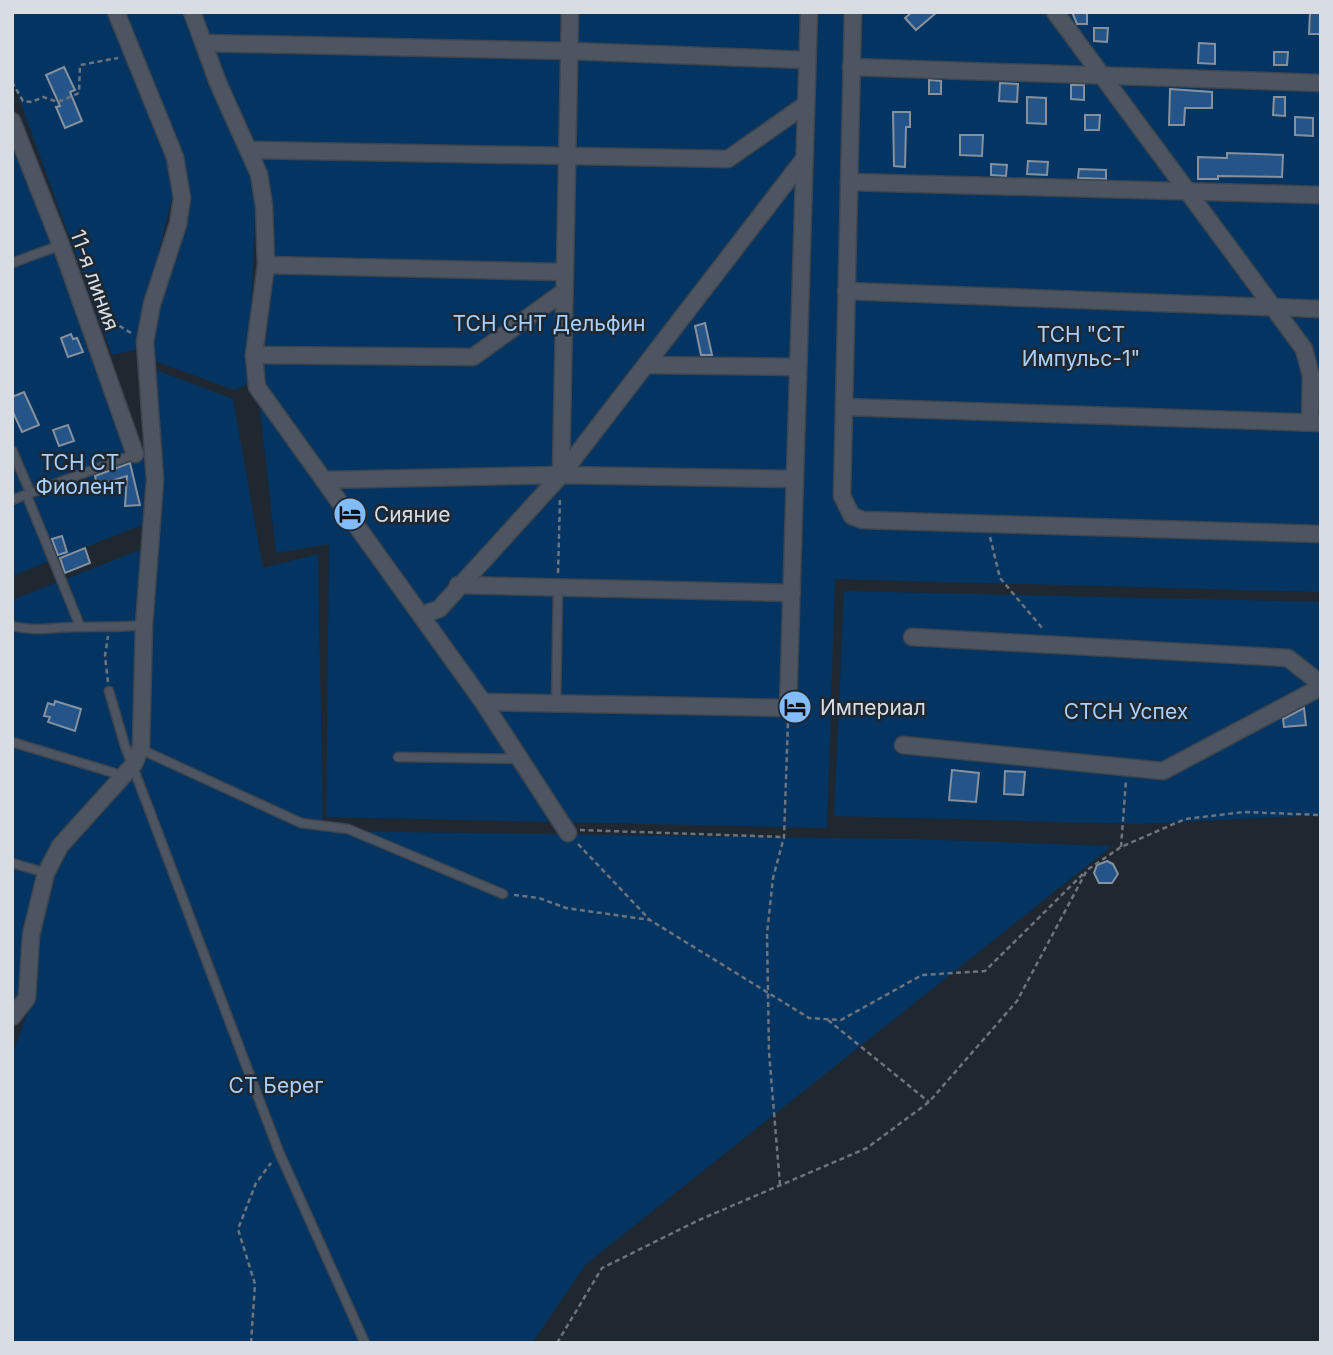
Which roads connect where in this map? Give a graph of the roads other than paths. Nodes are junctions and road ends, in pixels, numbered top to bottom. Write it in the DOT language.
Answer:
graph roads {
  1 [pos="116,12"];
  2 [pos="192,12"];
  3 [pos="570,12"];
  4 [pos="808,12"];
  5 [pos="853,12"];
  6 [pos="1055,12"];
  7 [pos="204,43"];
  8 [pos="569,51"];
  9 [pos="807,60"];
  10 [pos="851,68"];
  11 [pos="1100,77"];
  12 [pos="1321,83"];
  13 [pos="805,105"];
  14 [pos="12,121"];
  15 [pos="251,150"];
  16 [pos="566,155"];
  17 [pos="804,159"];
  18 [pos="849,182"];
  19 [pos="1187,191"];
  20 [pos="1321,195"];
  21 [pos="61,245"];
  22 [pos="12,263"];
  23 [pos="265,265"];
  24 [pos="562,272"];
  25 [pos="846,291"];
  26 [pos="562,293"];
  27 [pos="1273,307"];
  28 [pos="1321,309"];
  29 [pos="254,355"];
  30 [pos="647,365"];
  31 [pos="797,367"];
  32 [pos="844,407"];
  33 [pos="1316,422"];
  34 [pos="12,450"];
  35 [pos="135,454"];
  36 [pos="561,475"];
  37 [pos="794,479"];
  38 [pos="324,480"];
  39 [pos="29,497"];
  40 [pos="12,499"];
  41 [pos="1321,534"];
  42 [pos="458,585"];
  43 [pos="558,587"];
  44 [pos="792,593"];
  45 [pos="421,615"];
  46 [pos="144,625"];
  47 [pos="12,626"];
  48 [pos="80,626"];
  49 [pos="912,636"];
  50 [pos="1321,685"];
  51 [pos="109,691"];
  52 [pos="483,702"];
  53 [pos="556,703"];
  54 [pos="12,742"];
  55 [pos="903,745"];
  56 [pos="137,756"];
  57 [pos="398,757"];
  58 [pos="522,759"];
  59 [pos="121,775"];
  60 [pos="568,833"];
  61 [pos="12,863"];
  62 [pos="46,873"];
  63 [pos="503,894"];
  64 [pos="13,1019"];
  65 [pos="365,1343"];
  1 -- 46 [label="street"];
  2 -- 7 [label="street"];
  3 -- 8 [label="street"];
  4 -- 9 [label="street"];
  5 -- 10 [label="street"];
  6 -- 11 [label="street"];
  7 -- 8 [label="street"];
  7 -- 15 [label="street"];
  8 -- 9 [label="street"];
  8 -- 16 [label="street"];
  9 -- 13 [label="street"];
  10 -- 11 [label="street"];
  10 -- 18 [label="street"];
  11 -- 12 [label="street"];
  11 -- 19 [label="street"];
  13 -- 16 [label="street"];
  13 -- 17 [label="street"];
  14 -- 21 [label="street, 11-я линия"];
  15 -- 16 [label="street"];
  15 -- 23 [label="street"];
  16 -- 24 [label="street"];
  17 -- 30 [label="street"];
  17 -- 31 [label="street"];
  18 -- 19 [label="street"];
  18 -- 25 [label="street"];
  19 -- 20 [label="street"];
  19 -- 27 [label="street"];
  21 -- 22 [label="lane"];
  21 -- 35 [label="street, 11-я линия"];
  23 -- 24 [label="street"];
  23 -- 29 [label="street"];
  24 -- 26 [label="street"];
  25 -- 27 [label="street"];
  25 -- 32 [label="street"];
  26 -- 29 [label="street"];
  26 -- 36 [label="street"];
  27 -- 28 [label="street"];
  27 -- 33 [label="street"];
  29 -- 38 [label="street"];
  30 -- 31 [label="street"];
  30 -- 36 [label="street"];
  31 -- 37 [label="street"];
  32 -- 33 [label="street"];
  32 -- 41 [label="street"];
  34 -- 39 [label="lane"];
  35 -- 39 [label="lane"];
  36 -- 37 [label="street"];
  36 -- 38 [label="street"];
  36 -- 42 [label="street"];
  37 -- 44 [label="street"];
  38 -- 45 [label="street"];
  39 -- 40 [label="lane"];
  39 -- 48 [label="lane"];
  42 -- 43 [label="street"];
  42 -- 45 [label="street"];
  43 -- 44 [label="street"];
  43 -- 53 [label="lane"];
  44 -- 53 [label="street"];
  45 -- 52 [label="street"];
  46 -- 48 [label="lane"];
  46 -- 56 [label="street"];
  47 -- 48 [label="lane"];
  49 -- 50 [label="street"];
  50 -- 55 [label="street"];
  51 -- 56 [label="lane"];
  52 -- 53 [label="street"];
  52 -- 58 [label="street"];
  54 -- 59 [label="lane"];
  56 -- 59 [label="street"];
  56 -- 63 [label="lane"];
  56 -- 65 [label="lane"];
  57 -- 58 [label="lane"];
  58 -- 60 [label="street"];
  59 -- 62 [label="street"];
  61 -- 62 [label="lane"];
  62 -- 64 [label="street"];
}
